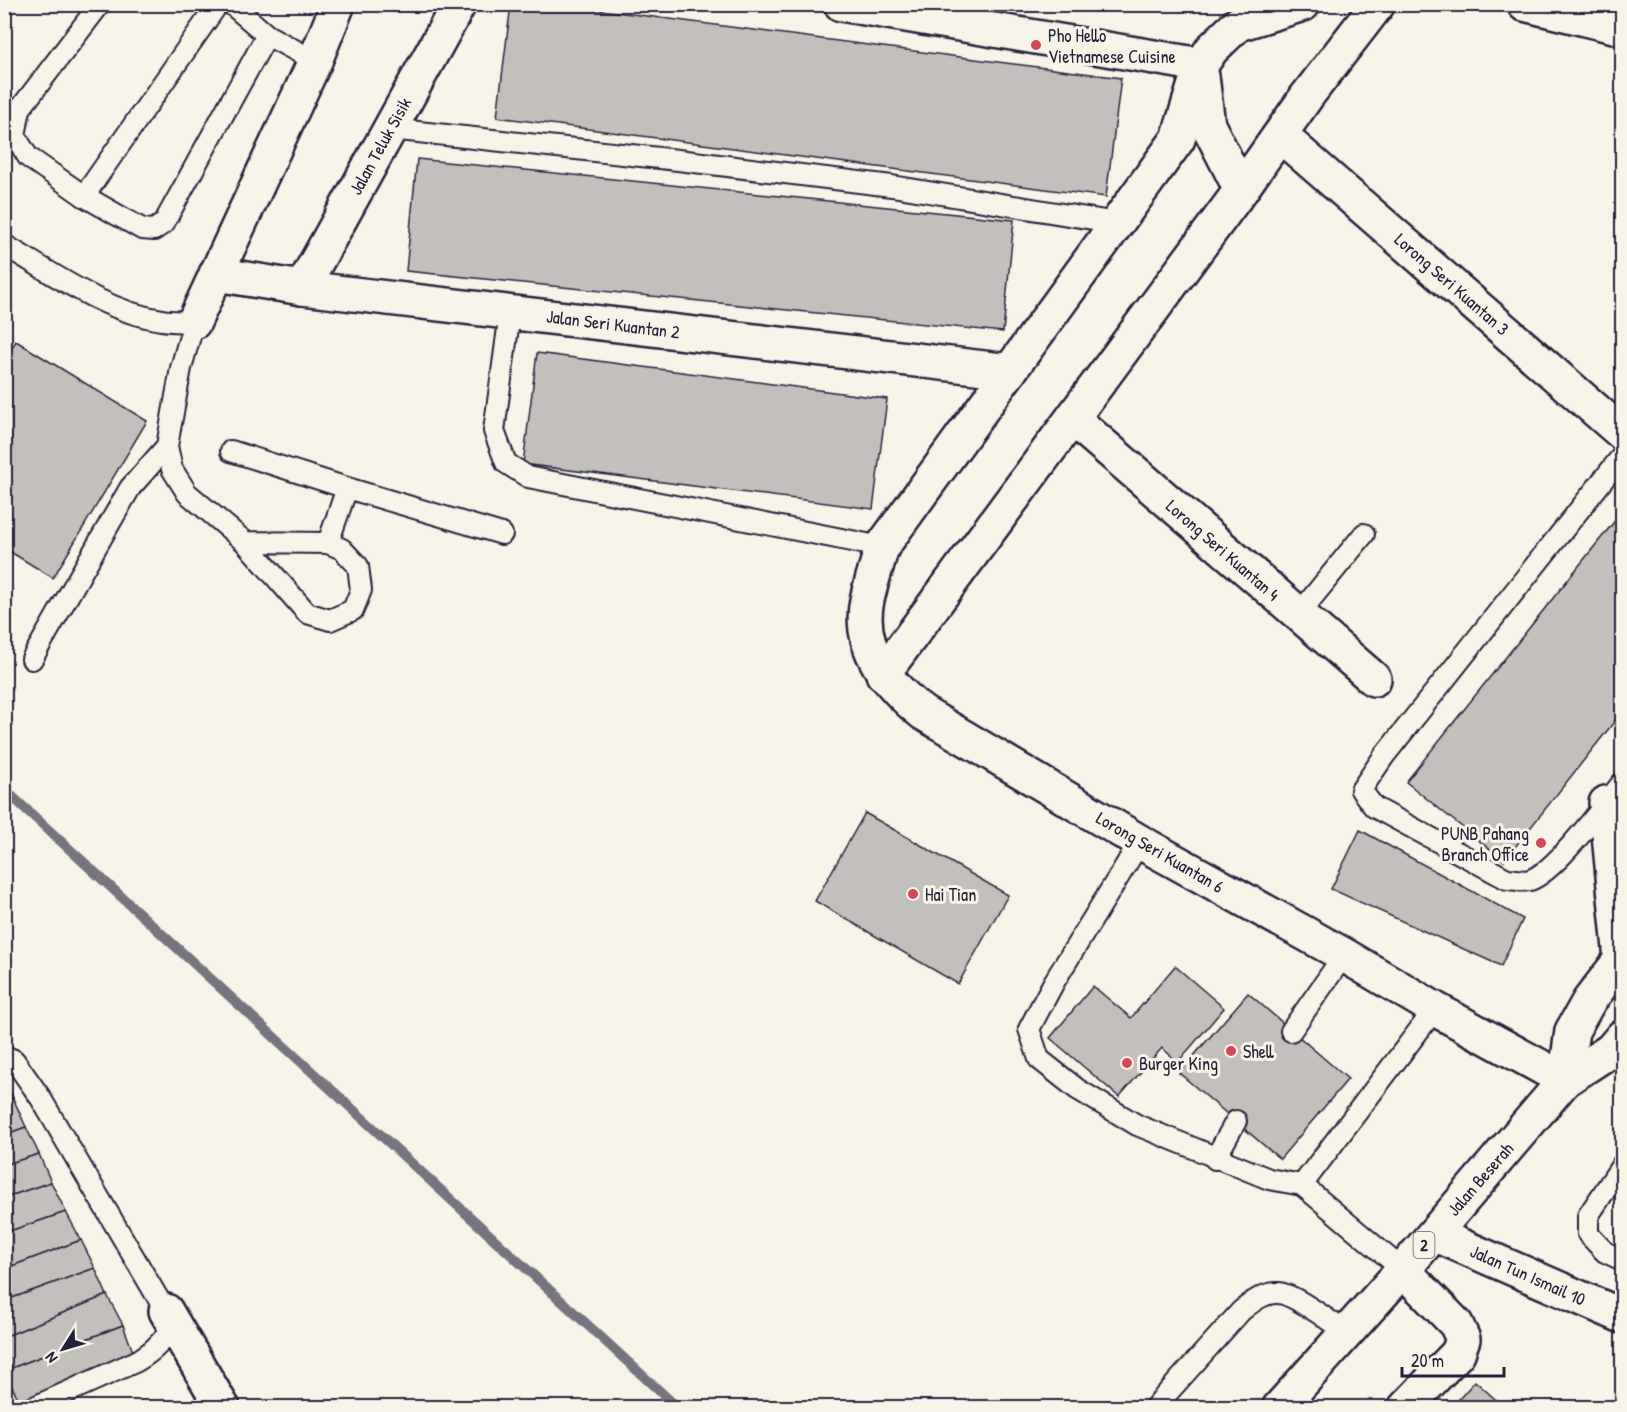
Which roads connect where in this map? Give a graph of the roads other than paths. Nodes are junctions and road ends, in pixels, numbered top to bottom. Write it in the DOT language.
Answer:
graph roads {
  1 [pos="100,4"];
  2 [pos="218,4"];
  3 [pos="231,4"];
  4 [pos="338,4"];
  5 [pos="459,4"];
  6 [pos="841,4"];
  7 [pos="1303,4"];
  8 [pos="1378,4"];
  9 [pos="1524,4"];
  10 [pos="1623,28"];
  11 [pos="267,35"];
  12 [pos="315,61"];
  13 [pos="1201,65"];
  14 [pos="390,129"];
  15 [pos="1281,136"];
  16 [pos="1241,190"];
  17 [pos="84,196"];
  18 [pos="1117,223"];
  19 [pos="4,245"];
  20 [pos="216,274"];
  21 [pos="302,288"];
  22 [pos="510,312"];
  23 [pos="194,322"];
  24 [pos="1010,370"];
  25 [pos="1074,419"];
  26 [pos="1623,433"];
  27 [pos="167,446"];
  28 [pos="231,452"];
  29 [pos="1623,456"];
  30 [pos="347,489"];
  31 [pos="502,534"];
  32 [pos="1364,534"];
  33 [pos="245,542"];
  34 [pos="328,543"];
  35 [pos="882,547"];
  36 [pos="1298,615"];
  37 [pos="32,659"];
  38 [pos="883,674"];
  39 [pos="1374,679"];
  40 [pos="1614,793"];
  41 [pos="1140,842"];
  42 [pos="1344,955"];
  43 [pos="1622,959"];
  44 [pos="1435,1010"];
  45 [pos="1291,1031"];
  46 [pos="1623,1037"];
  47 [pos="4,1056"];
  48 [pos="1565,1080"];
  49 [pos="1236,1121"];
  50 [pos="1215,1159"];
  51 [pos="1623,1165"];
  52 [pos="1302,1185"];
  53 [pos="1434,1233"];
  54 [pos="1623,1260"];
  55 [pos="1403,1270"];
  56 [pos="166,1311"];
  57 [pos="1623,1316"];
  58 [pos="1347,1333"];
  59 [pos="32,1407"];
  60 [pos="223,1407"];
  61 [pos="1154,1407"];
  62 [pos="1279,1407"];
  63 [pos="1405,1407"];
  1 -- 17 [label="lane"];
  2 -- 17 [label="lane"];
  3 -- 11 [label="lane"];
  4 -- 12 [label="main road"];
  5 -- 14 [label="main road, Jalan Teluk Sisik"];
  6 -- 13 [label="main road"];
  7 -- 13 [label="main road"];
  8 -- 15 [label="main road"];
  9 -- 10 [label="main road"];
  11 -- 12 [label="lane"];
  11 -- 17 [label="lane"];
  12 -- 20 [label="main road"];
  13 -- 16 [label="main road"];
  13 -- 18 [label="main road"];
  14 -- 18 [label="lane"];
  14 -- 21 [label="main road, Jalan Teluk Sisik"];
  15 -- 16 [label="main road"];
  15 -- 26 [label="main road, Lorong Seri Kuantan 3"];
  16 -- 25 [label="main road"];
  18 -- 24 [label="main road"];
  19 -- 23 [label="lane"];
  20 -- 21 [label="main road, Jalan Seri Kuantan 2"];
  20 -- 23 [label="main road"];
  21 -- 22 [label="main road, Jalan Seri Kuantan 2"];
  22 -- 24 [label="main road, Jalan Seri Kuantan 2"];
  22 -- 35 [label="lane"];
  23 -- 27 [label="lane"];
  24 -- 35 [label="main road"];
  25 -- 36 [label="main road, Lorong Seri Kuantan 4"];
  25 -- 38 [label="main road"];
  27 -- 33 [label="lane"];
  27 -- 37 [label="lane"];
  28 -- 30 [label="lane"];
  29 -- 40 [label="lane"];
  30 -- 31 [label="lane"];
  30 -- 34 [label="lane"];
  32 -- 36 [label="lane"];
  33 -- 34 [label="lane"];
  33 -- 34 [label="lane"];
  35 -- 38 [label="main road, Lorong Seri Kuantan 6"];
  36 -- 39 [label="main road, Lorong Seri Kuantan 4"];
  38 -- 41 [label="main road, Lorong Seri Kuantan 6"];
  40 -- 43 [label="main road"];
  41 -- 42 [label="main road, Lorong Seri Kuantan 6"];
  41 -- 50 [label="lane"];
  42 -- 44 [label="main road, Lorong Seri Kuantan 6"];
  42 -- 45 [label="lane"];
  43 -- 48 [label="main road"];
  44 -- 48 [label="main road, Lorong Seri Kuantan 6"];
  44 -- 52 [label="lane"];
  46 -- 48 [label="main road, 2"];
  47 -- 56 [label="lane"];
  48 -- 53 [label="main road, Jalan Beserah / 2"];
  49 -- 50 [label="lane"];
  50 -- 52 [label="lane"];
  51 -- 54 [label="lane"];
  52 -- 55 [label="lane"];
  53 -- 55 [label="main road, Jalan Beserah / 2"];
  53 -- 57 [label="main road, Jalan Tun Ismail 10"];
  55 -- 58 [label="main road, Jalan Beserah / 2"];
  55 -- 63 [label="main road"];
  56 -- 59 [label="lane"];
  56 -- 60 [label="main road"];
  58 -- 61 [label="lane"];
  58 -- 62 [label="main road, Jalan Beserah / 2"];
}
